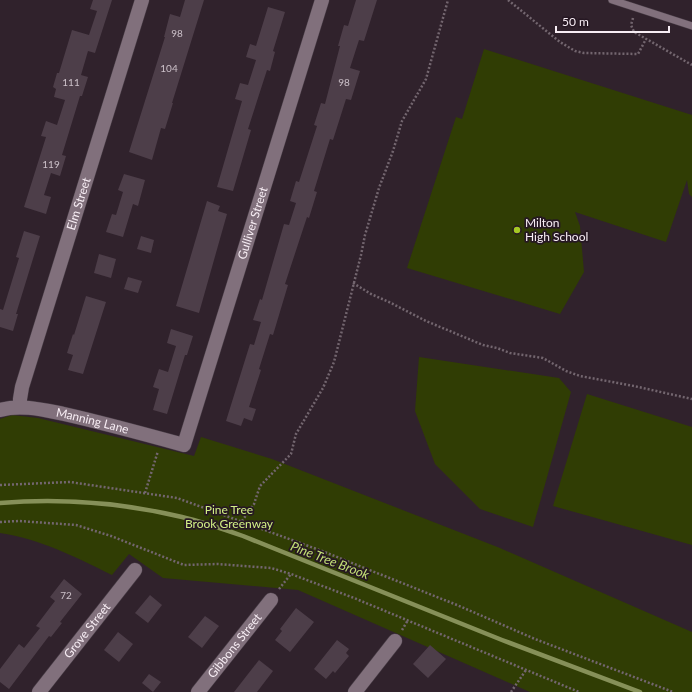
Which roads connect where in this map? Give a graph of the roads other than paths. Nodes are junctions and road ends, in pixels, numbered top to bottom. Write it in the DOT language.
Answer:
graph roads {
  1 [pos="142,0"];
  2 [pos="322,0"];
  3 [pos="612,0"];
  4 [pos="692,26"];
  5 [pos="20,408"];
  6 [pos="0,410"];
  7 [pos="184,445"];
  8 [pos="135,570"];
  9 [pos="271,600"];
  10 [pos="395,641"];
  11 [pos="39,692"];
  12 [pos="198,692"];
  13 [pos="355,692"];
  1 -- 5 [label="street, Elm Street"];
  2 -- 7 [label="street, Gulliver Street"];
  3 -- 4 [label="lane"];
  5 -- 6 [label="street, Manning Lane"];
  5 -- 7 [label="street, Manning Lane"];
  8 -- 11 [label="street, Grove Street"];
  9 -- 12 [label="street, Gibbons Street"];
  10 -- 13 [label="street"];
}
